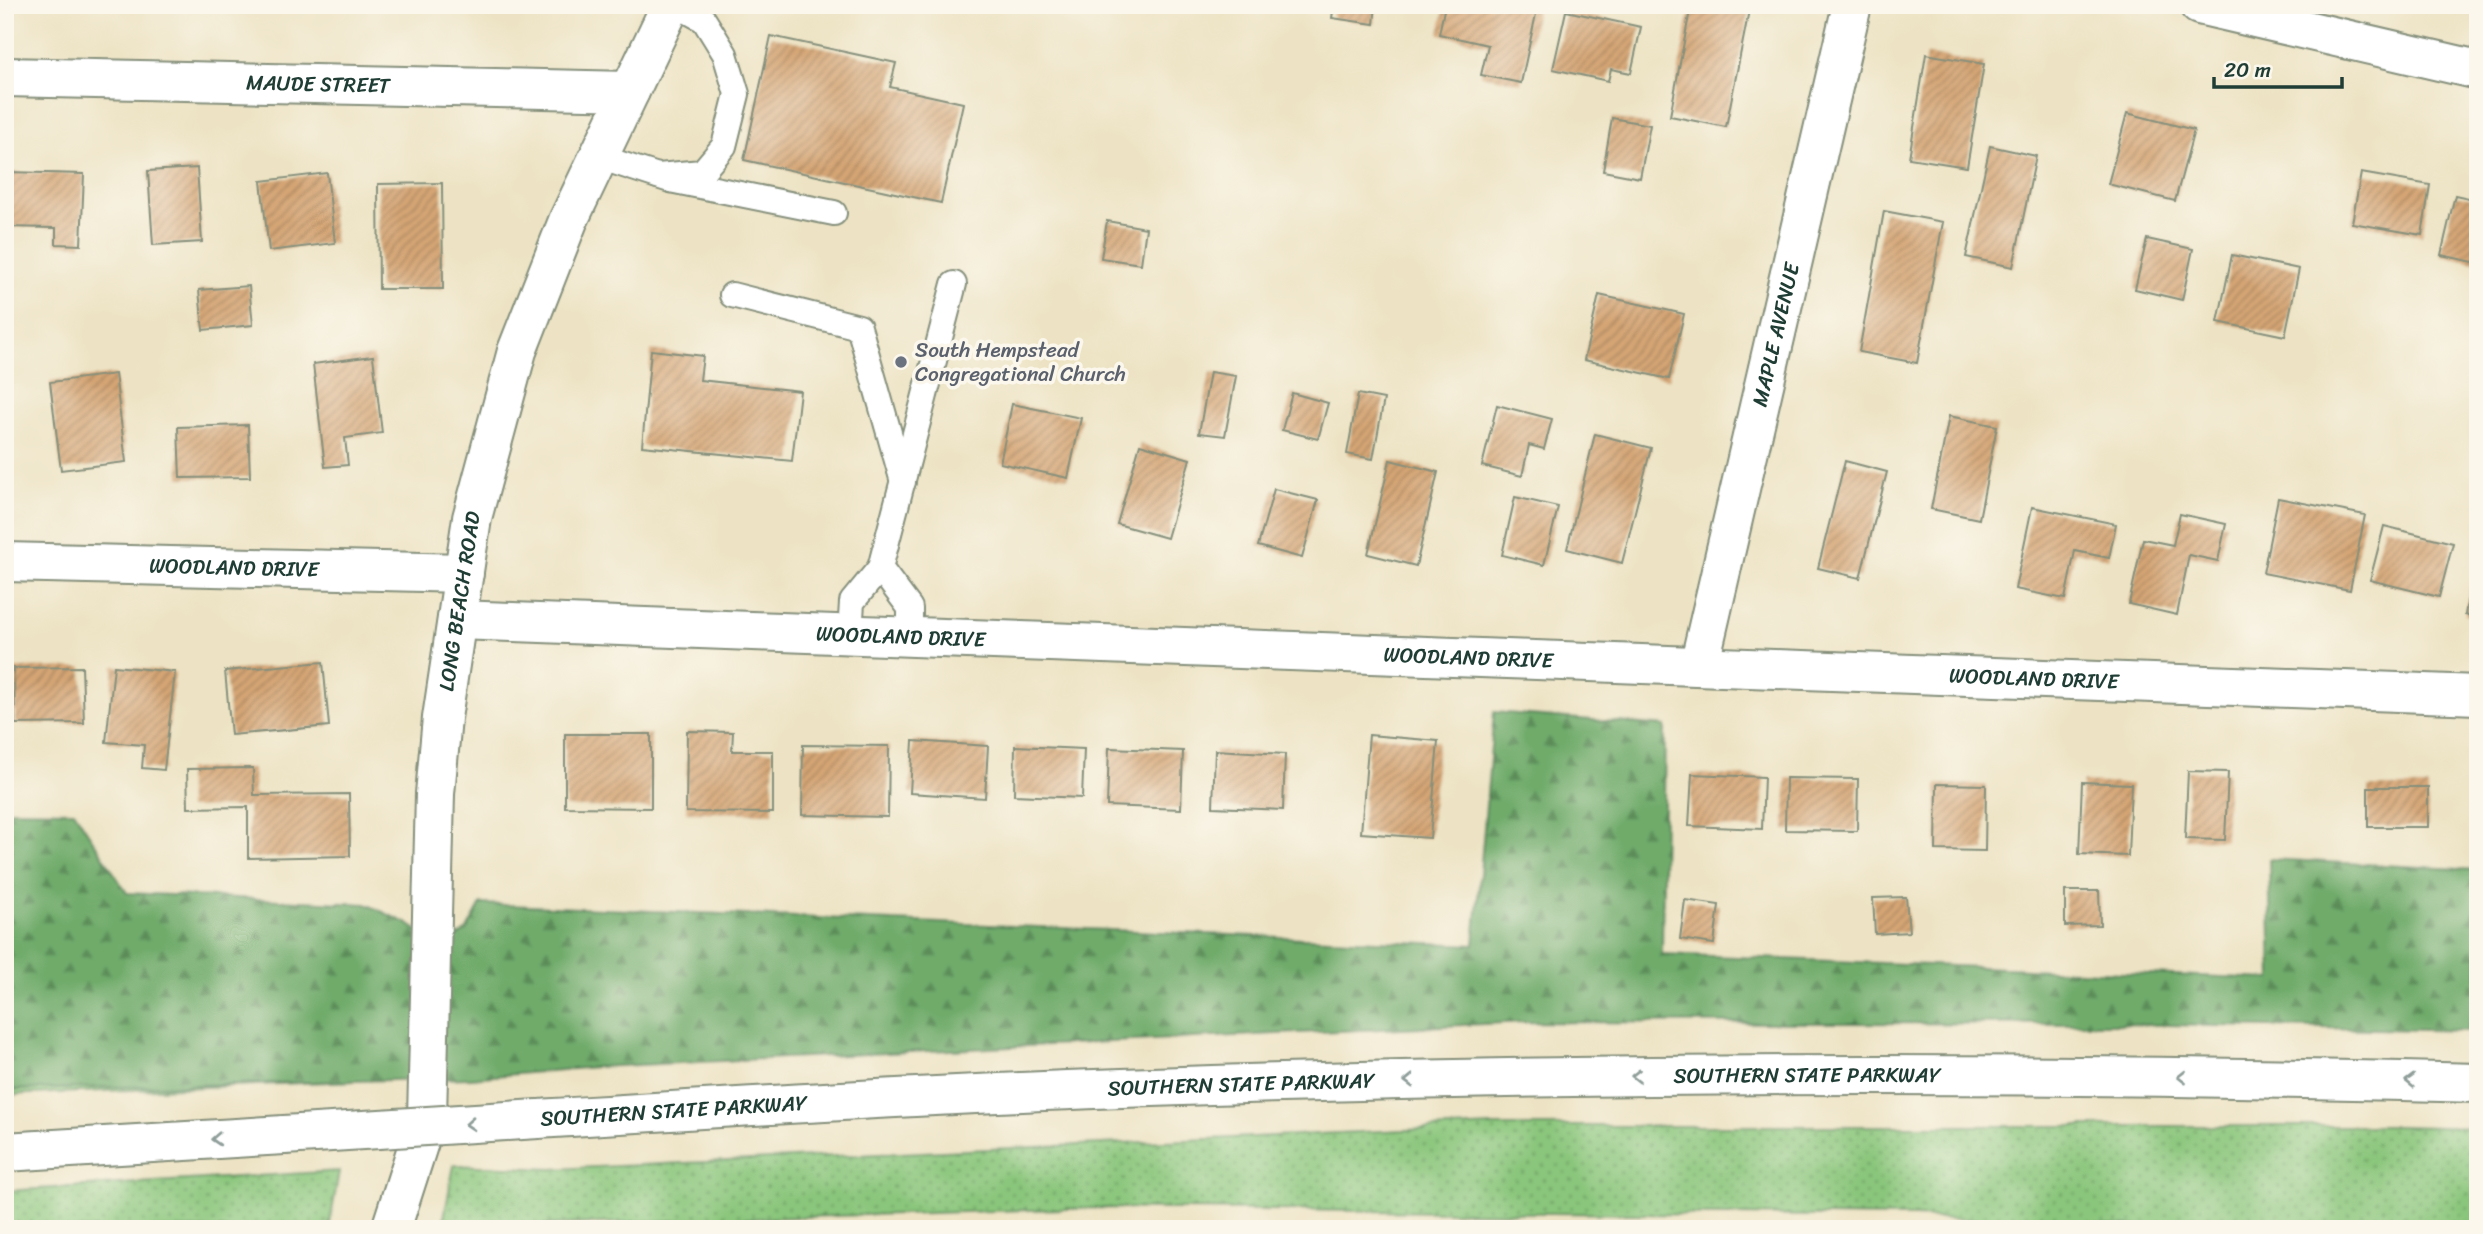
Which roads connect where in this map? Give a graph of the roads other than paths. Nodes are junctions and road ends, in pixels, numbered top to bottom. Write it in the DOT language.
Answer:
graph roads {
  1 [pos="671,5"];
  2 [pos="677,5"];
  3 [pos="1852,5"];
  4 [pos="2199,5"];
  5 [pos="2478,70"];
  6 [pos="5,77"];
  7 [pos="630,91"];
  8 [pos="599,157"];
  9 [pos="658,176"];
  10 [pos="834,213"];
  11 [pos="954,284"];
  12 [pos="732,295"];
  13 [pos="903,482"];
  14 [pos="5,562"];
  15 [pos="880,568"];
  16 [pos="464,573"];
  17 [pos="457,620"];
  18 [pos="850,635"];
  19 [pos="911,636"];
  20 [pos="1699,666"];
  21 [pos="2478,695"];
  22 [pos="2478,1083"];
  23 [pos="5,1152"];
  24 [pos="391,1229"];
  1 -- 7 [label="main road, LONG BEACH ROAD"];
  2 -- 9 [label="lane"];
  3 -- 20 [label="main road, MAPLE AVENUE"];
  4 -- 5 [label="main road"];
  6 -- 7 [label="main road, MAUDE STREET"];
  7 -- 8 [label="main road, LONG BEACH ROAD"];
  8 -- 9 [label="lane"];
  8 -- 16 [label="main road, LONG BEACH ROAD"];
  9 -- 10 [label="lane"];
  11 -- 13 [label="lane"];
  12 -- 13 [label="lane"];
  13 -- 15 [label="lane"];
  14 -- 16 [label="main road, WOODLAND DRIVE"];
  15 -- 18 [label="lane"];
  15 -- 19 [label="lane"];
  16 -- 17 [label="main road, LONG BEACH ROAD"];
  17 -- 18 [label="main road, WOODLAND DRIVE"];
  17 -- 24 [label="main road, LONG BEACH ROAD"];
  18 -- 19 [label="main road, WOODLAND DRIVE"];
  19 -- 20 [label="main road, WOODLAND DRIVE"];
  20 -- 21 [label="main road, WOODLAND DRIVE"];
  22 -- 23 [label="main road, SOUTHERN STATE PARKWAY, one-way, bridge"];
}
